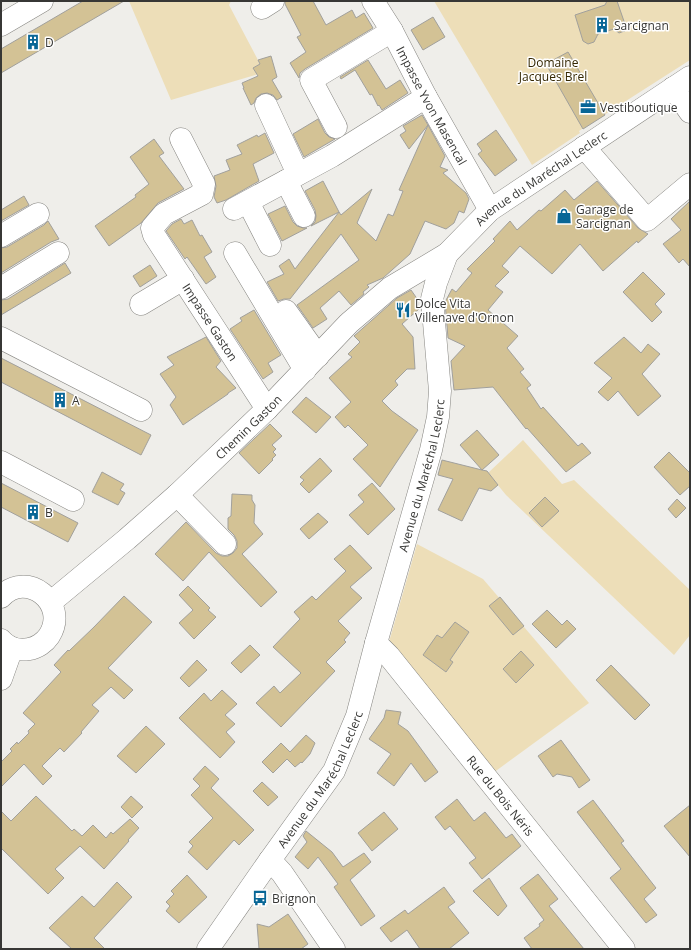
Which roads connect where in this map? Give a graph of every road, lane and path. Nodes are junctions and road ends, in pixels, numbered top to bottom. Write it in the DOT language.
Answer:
graph roads {
  1 [pos="42,1"];
  2 [pos="372,1"];
  3 [pos="1,25"];
  4 [pos="392,30"];
  5 [pos="681,82"];
  6 [pos="426,97"];
  7 [pos="266,105"];
  8 [pos="690,112"];
  9 [pos="336,127"];
  10 [pos="181,138"];
  11 [pos="584,147"];
  12 [pos="292,178"];
  13 [pos="689,189"];
  14 [pos="490,210"];
  15 [pos="38,214"];
  16 [pos="304,216"];
  17 [pos="1,236"];
  18 [pos="270,245"];
  19 [pos="58,253"];
  20 [pos="235,253"];
  21 [pos="447,254"];
  22 [pos="182,279"];
  23 [pos="1,288"];
  24 [pos="141,304"];
  25 [pos="286,310"];
  26 [pos="1,338"];
  27 [pos="312,363"];
  28 [pos="267,409"];
  29 [pos="141,410"];
  30 [pos="1,462"];
  31 [pos="177,495"];
  32 [pos="73,500"];
  33 [pos="224,544"];
  34 [pos="2,595"];
  35 [pos="51,602"];
  36 [pos="376,643"];
  37 [pos="7,644"];
  38 [pos="1,679"];
  39 [pos="270,860"];
  40 [pos="208,949"];
  41 [pos="334,949"];
  42 [pos="624,949"];
  1 -- 3 [label="street"];
  2 -- 4 [label="street, Impasse Yvon Masencal"];
  4 -- 6 [label="street, Impasse Yvon Masencal"];
  4 -- 9 [label="street"];
  5 -- 8 [label="street"];
  5 -- 11 [label="street, Avenue du Maréchal Leclerc"];
  6 -- 12 [label="street"];
  6 -- 14 [label="street, Impasse Yvon Masencal"];
  7 -- 12 [label="street"];
  10 -- 22 [label="street, Impasse Gaston"];
  11 -- 13 [label="street"];
  11 -- 14 [label="street, Avenue du Maréchal Leclerc"];
  12 -- 16 [label="street"];
  12 -- 18 [label="street"];
  14 -- 21 [label="street, Avenue du Maréchal Leclerc"];
  15 -- 17 [label="street"];
  19 -- 23 [label="street"];
  20 -- 27 [label="street"];
  21 -- 27 [label="street, Chemin Gaston"];
  21 -- 36 [label="street, Avenue du Maréchal Leclerc"];
  22 -- 24 [label="street"];
  22 -- 28 [label="street, Impasse Gaston"];
  25 -- 27 [label="street"];
  26 -- 29 [label="street"];
  27 -- 28 [label="street, Chemin Gaston"];
  28 -- 31 [label="street, Chemin Gaston"];
  30 -- 32 [label="street"];
  31 -- 33 [label="street"];
  31 -- 35 [label="street, Chemin Gaston"];
  34 -- 35 [label="street"];
  35 -- 37 [label="street"];
  36 -- 39 [label="street, Avenue du Maréchal Leclerc"];
  36 -- 42 [label="street, Rue du Bois Néris"];
  37 -- 38 [label="street"];
  39 -- 40 [label="street, Avenue du Maréchal Leclerc"];
  39 -- 41 [label="street"];
}
